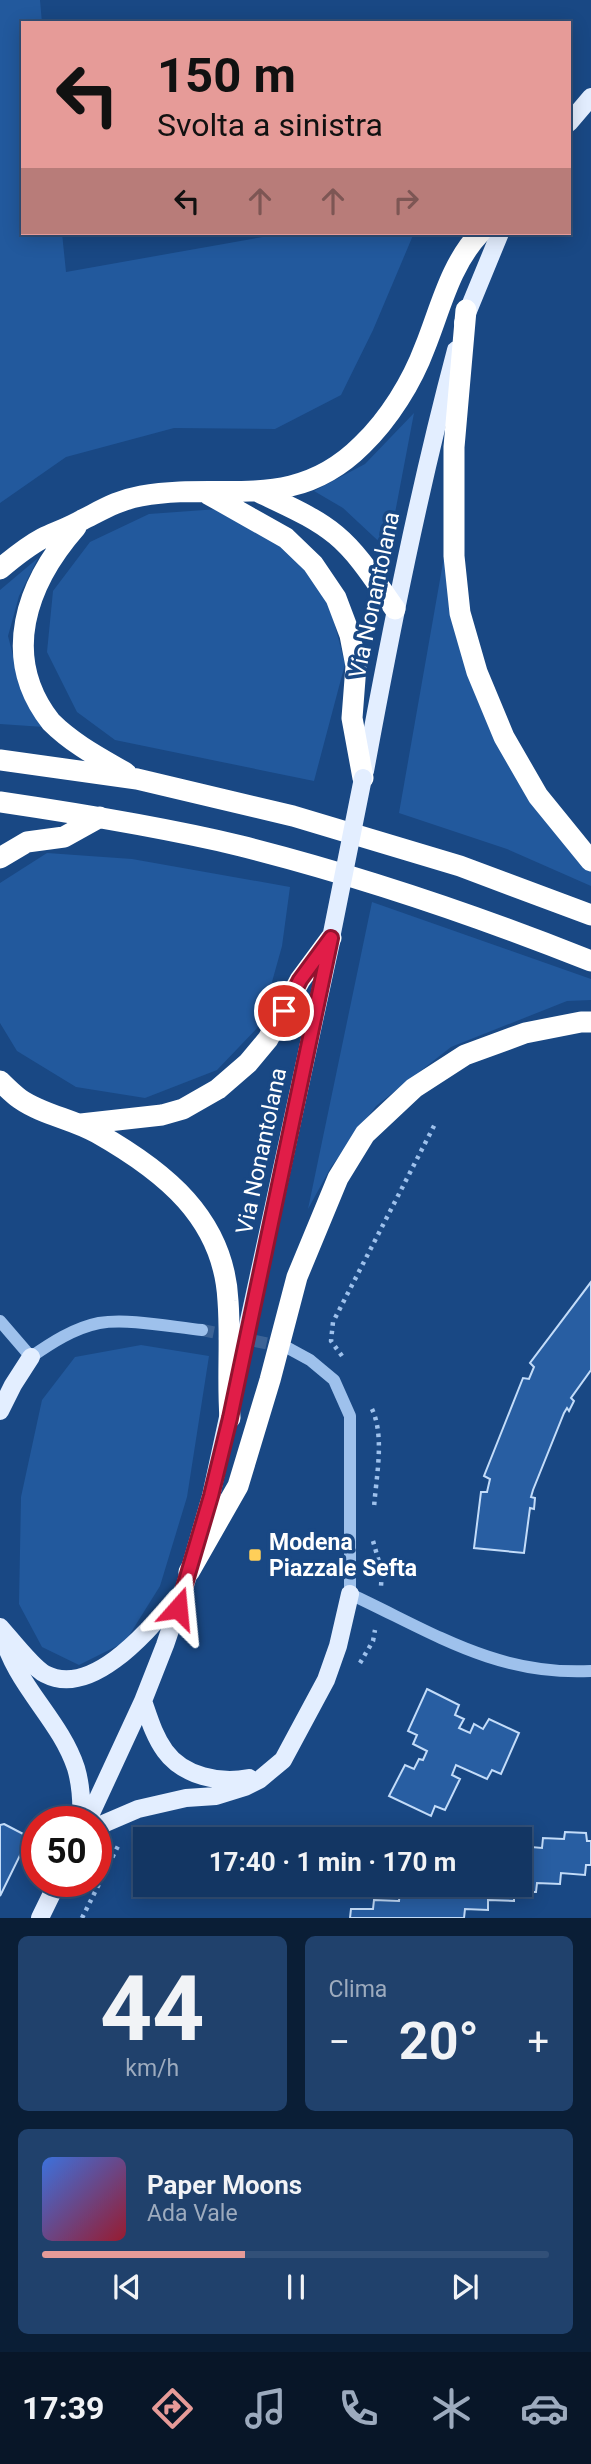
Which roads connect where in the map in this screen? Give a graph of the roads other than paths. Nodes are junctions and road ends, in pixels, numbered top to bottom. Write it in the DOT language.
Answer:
graph roads {
  1 [pos="591,97"];
  2 [pos="571,121"];
  3 [pos="478,235"];
  4 [pos="498,235"];
  5 [pos="466,310"];
  6 [pos="203,491"];
  7 [pos="257,492"];
  8 [pos="81,521"];
  9 [pos="0,569"];
  10 [pos="395,609"];
  11 [pos="0,760"];
  12 [pos="363,778"];
  13 [pos="137,779"];
  14 [pos="0,802"];
  15 [pos="100,817"];
  16 [pos="0,858"];
  17 [pos="591,861"];
  18 [pos="591,915"];
  19 [pos="331,938"];
  20 [pos="591,961"];
  21 [pos="591,1022"];
  22 [pos="0,1081"];
  23 [pos="81,1124"];
  24 [pos="0,1321"];
  25 [pos="202,1330"];
  26 [pos="288,1348"];
  27 [pos="31,1357"];
  28 [pos="0,1411"];
  29 [pos="230,1418"];
  30 [pos="187,1581"];
  31 [pos="350,1594"];
  32 [pos="0,1626"];
  33 [pos="589,1675"];
  34 [pos="143,1701"];
  35 [pos="269,1772"];
  36 [pos="82,1806"];
  37 [pos="94,1806"];
  38 [pos="112,1820"];
  39 [pos="50,1897"];
  40 [pos="40,1918"];
  1 -- 2 [label="main road"];
  3 -- 7 [label="highway"];
  4 -- 5 [label="main road, Via Nonantolana"];
  5 -- 10 [label="main road, Via Nonantolana"];
  5 -- 17 [label="highway"];
  6 -- 7 [label="highway"];
  6 -- 8 [label="highway"];
  6 -- 12 [label="highway"];
  7 -- 10 [label="highway"];
  8 -- 9 [label="highway"];
  8 -- 13 [label="highway"];
  10 -- 12 [label="main road, Via Nonantolana"];
  11 -- 13 [label="highway"];
  12 -- 19 [label="main road, Via Nonantolana, bridge"];
  13 -- 18 [label="highway"];
  14 -- 15 [label="highway"];
  15 -- 16 [label="highway"];
  15 -- 20 [label="highway"];
  19 -- 23 [label="highway"];
  19 -- 29 [label="main road, Via Nonantolana"];
  21 -- 30 [label="highway"];
  22 -- 23 [label="highway"];
  23 -- 29 [label="highway"];
  24 -- 27 [label="street"];
  25 -- 27 [label="street"];
  26 -- 31 [label="street"];
  27 -- 28 [label="main road"];
  29 -- 30 [label="main road, Via Nonantolana"];
  30 -- 32 [label="main road"];
  30 -- 34 [label="main road, Via Nonantolana"];
  31 -- 33 [label="street"];
  31 -- 35 [label="main road"];
  32 -- 36 [label="main road"];
  34 -- 35 [label="main road"];
  34 -- 37 [label="main road, Via Nonantolana"];
  35 -- 38 [label="main road"];
  39 -- 40 [label="main road"];
}
